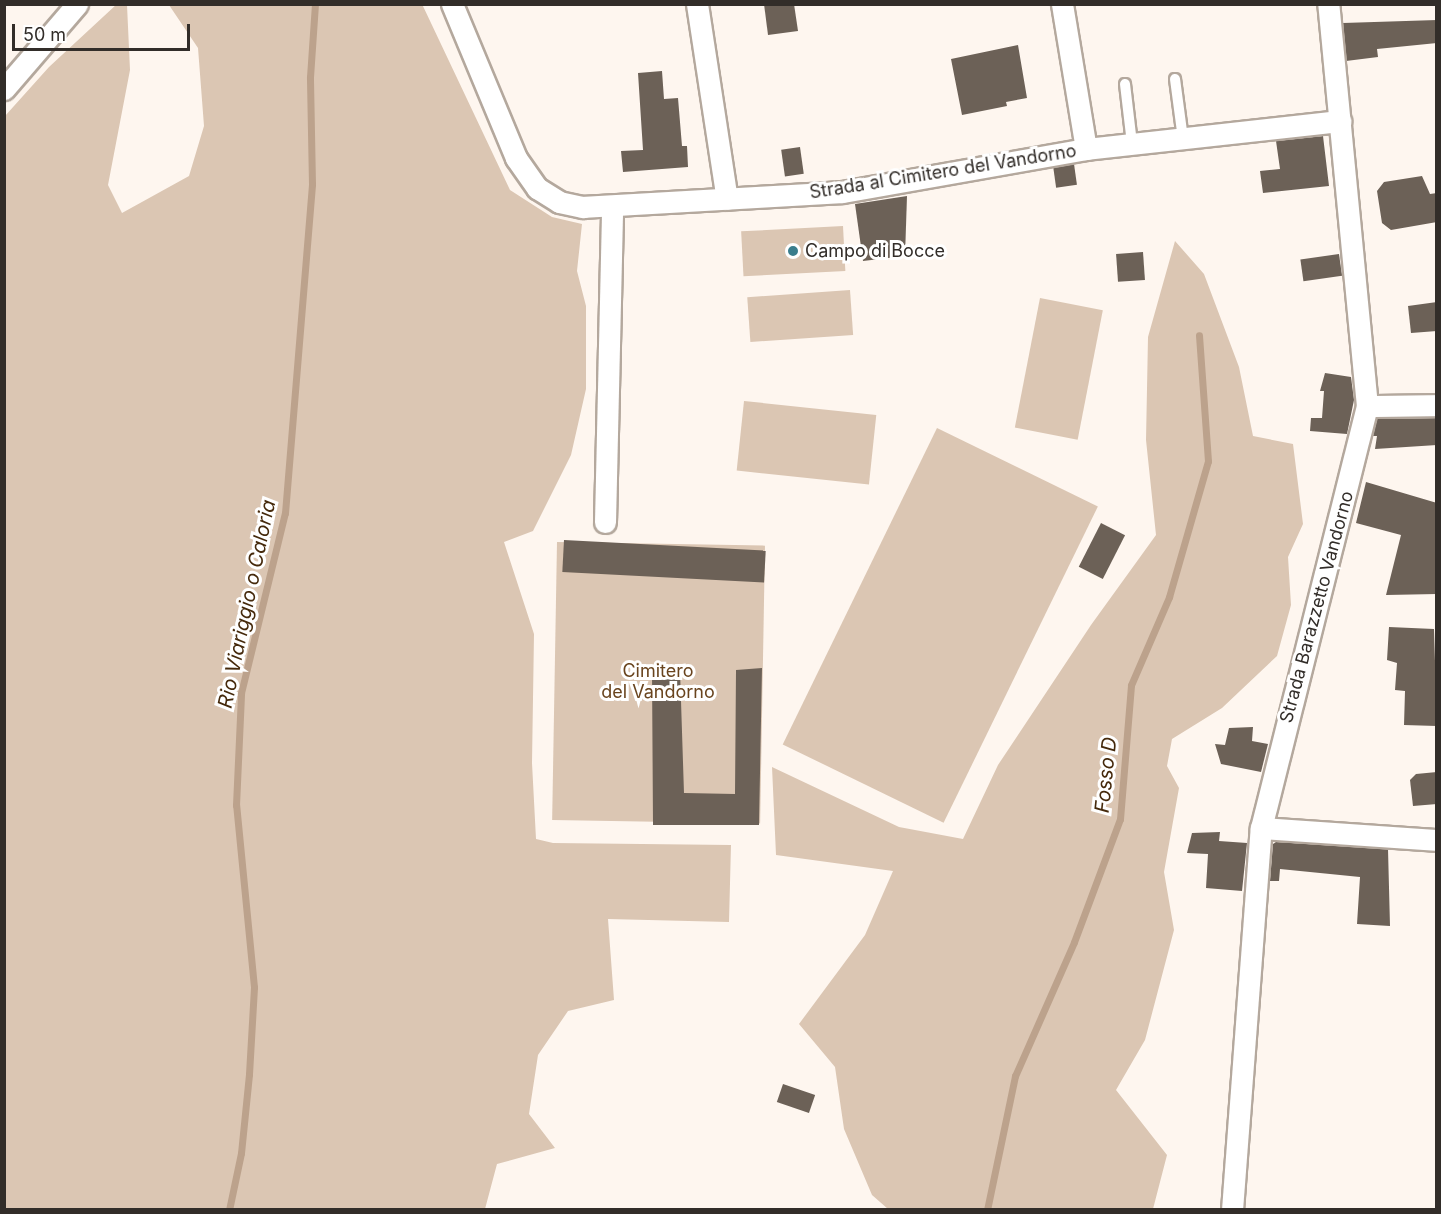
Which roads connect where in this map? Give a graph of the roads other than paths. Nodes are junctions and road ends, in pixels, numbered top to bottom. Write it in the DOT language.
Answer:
graph roads {
  1 [pos="77,4"];
  2 [pos="452,4"];
  3 [pos="697,4"];
  4 [pos="1062,4"];
  5 [pos="1328,4"];
  6 [pos="1175,79"];
  7 [pos="1125,84"];
  8 [pos="4,89"];
  9 [pos="1340,121"];
  10 [pos="1183,139"];
  11 [pos="1132,144"];
  12 [pos="1086,150"];
  13 [pos="727,199"];
  14 [pos="612,206"];
  15 [pos="1437,405"];
  16 [pos="1367,406"];
  17 [pos="605,522"];
  18 [pos="1261,828"];
  19 [pos="1437,840"];
  20 [pos="1232,1209"];
  1 -- 8 [label="street"];
  2 -- 14 [label="street, Strada al Cimitero del Vandorno"];
  3 -- 13 [label="street"];
  4 -- 12 [label="street"];
  5 -- 9 [label="street, Strada Barazzetto Vandorno"];
  6 -- 10 [label="lane"];
  7 -- 11 [label="lane"];
  9 -- 10 [label="street, Strada al Cimitero del Vandorno"];
  9 -- 16 [label="street, Strada Barazzetto Vandorno"];
  10 -- 11 [label="street, Strada al Cimitero del Vandorno"];
  11 -- 12 [label="street, Strada al Cimitero del Vandorno"];
  12 -- 13 [label="street, Strada al Cimitero del Vandorno"];
  13 -- 14 [label="street, Strada al Cimitero del Vandorno"];
  14 -- 17 [label="street"];
  15 -- 16 [label="street"];
  16 -- 18 [label="street, Strada Barazzetto Vandorno"];
  18 -- 19 [label="street"];
  18 -- 20 [label="street, Strada Barazzetto Vandorno"];
}
